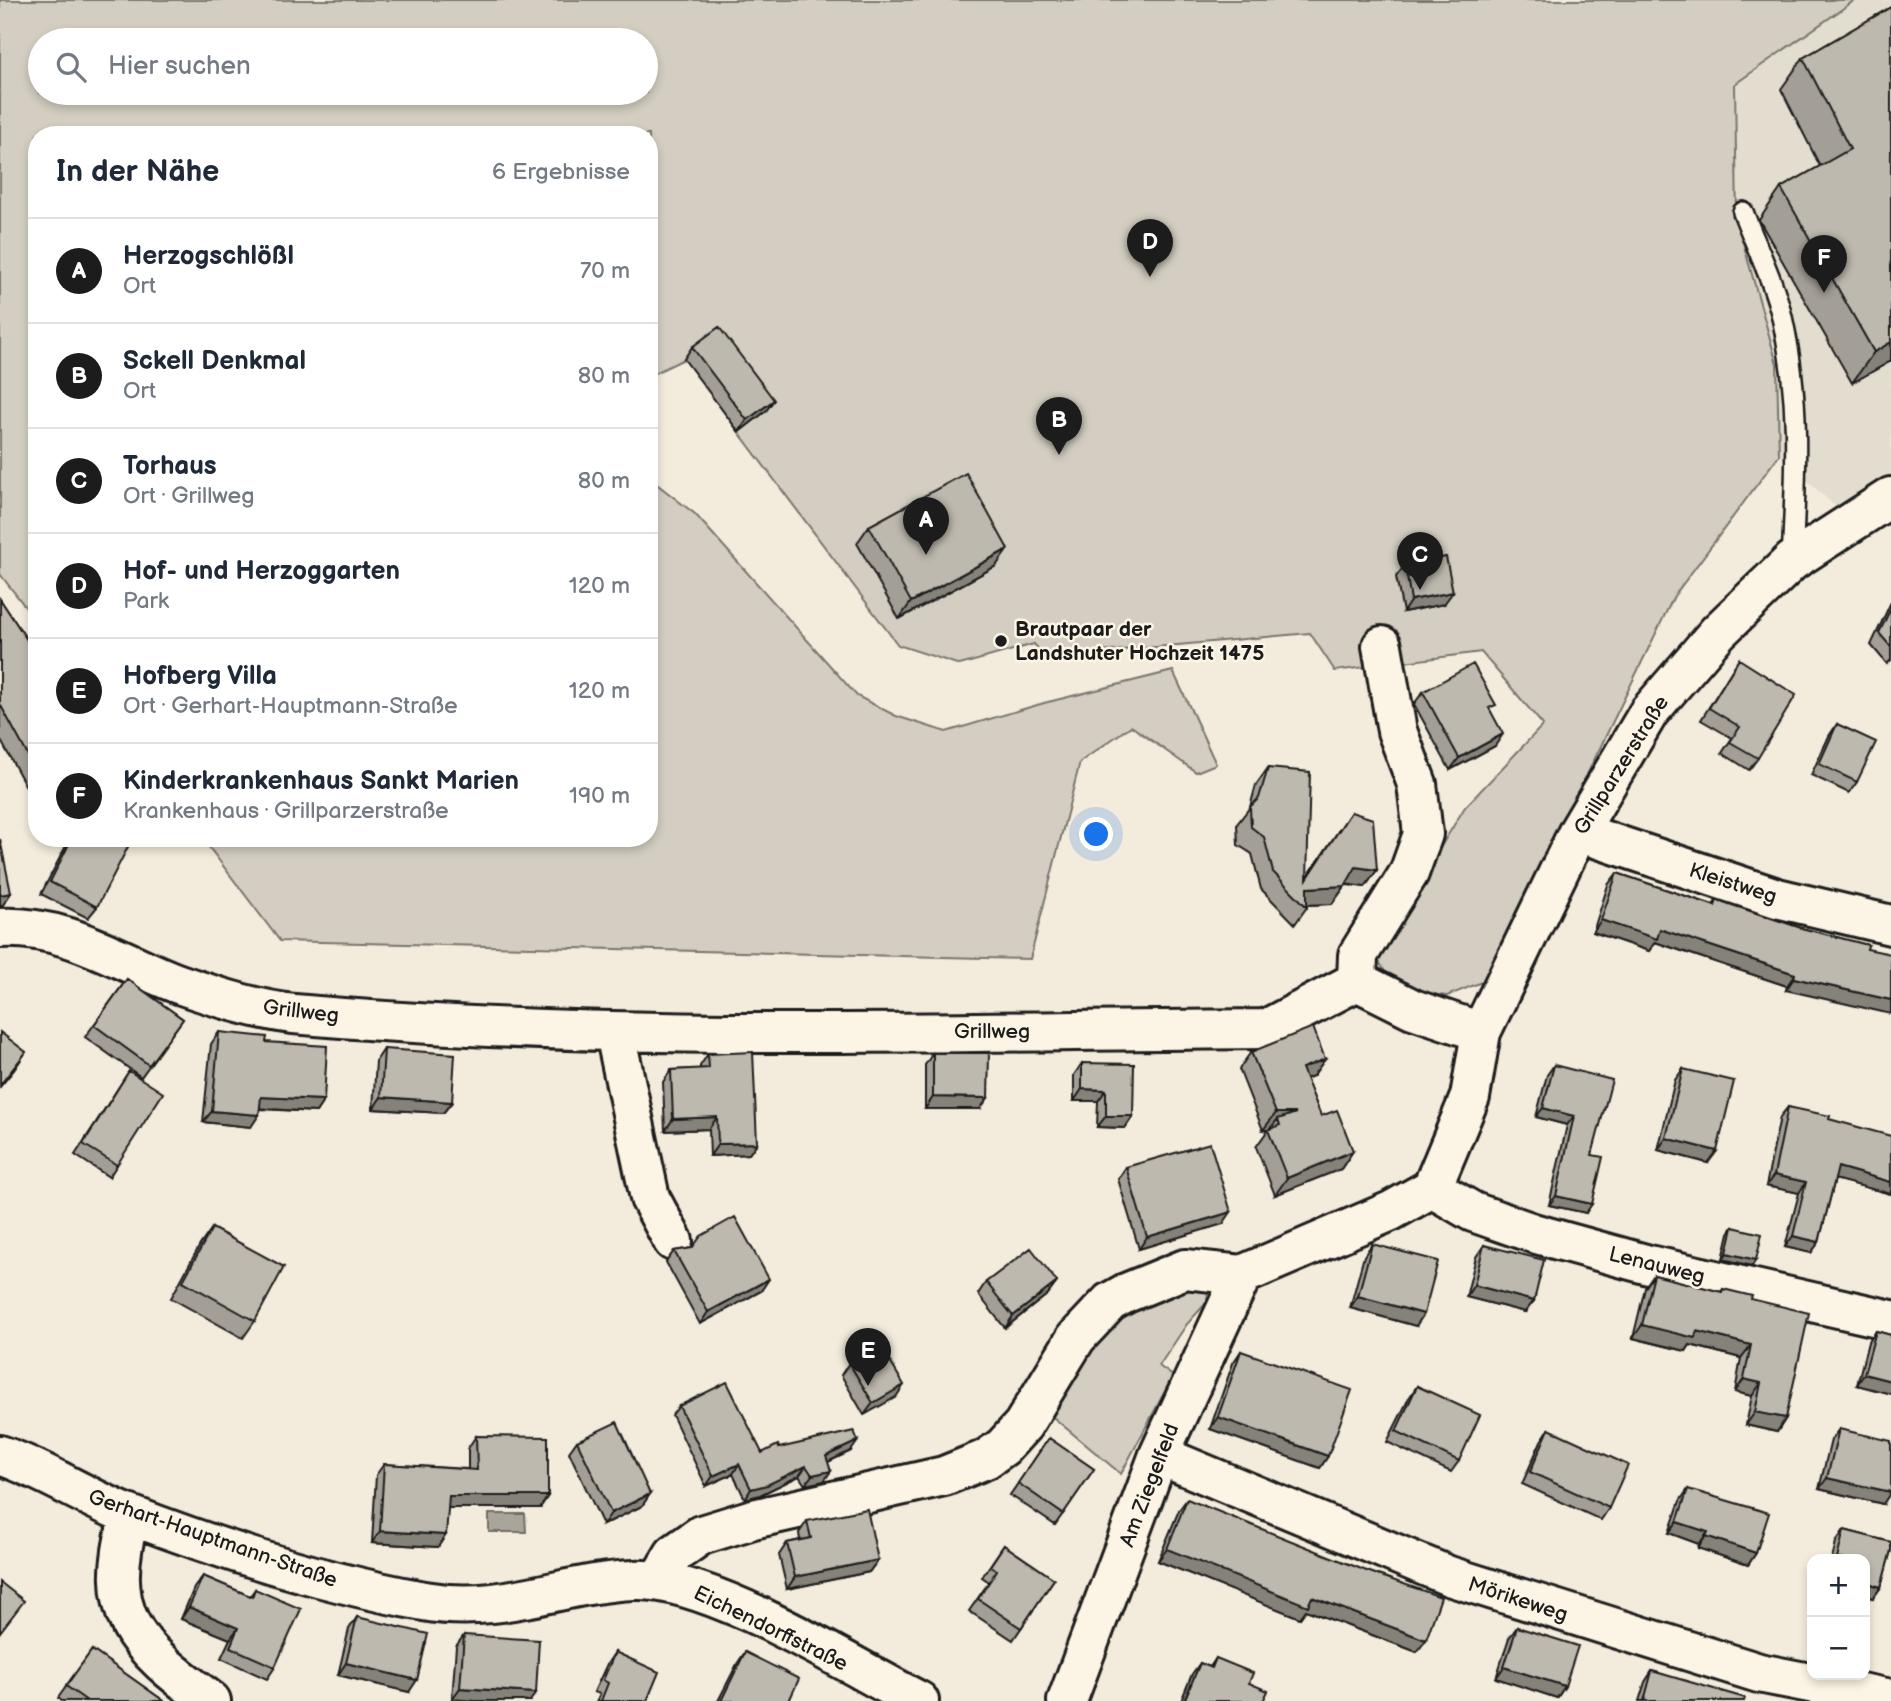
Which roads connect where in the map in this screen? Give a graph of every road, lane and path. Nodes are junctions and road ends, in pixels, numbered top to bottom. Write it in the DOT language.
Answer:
graph roads {
  1 [pos="1743,212"];
  2 [pos="1891,497"];
  3 [pos="1792,561"];
  4 [pos="1381,646"];
  5 [pos="1578,832"];
  6 [pos="1891,925"];
  7 [pos="0,928"];
  8 [pos="1357,981"];
  9 [pos="1481,1031"];
  10 [pos="615,1033"];
  11 [pos="1432,1188"];
  12 [pos="673,1241"];
  13 [pos="1242,1275"];
  14 [pos="1891,1320"];
  15 [pos="0,1455"];
  16 [pos="1158,1455"];
  17 [pos="130,1515"];
  18 [pos="658,1581"];
  19 [pos="1891,1699"];
  20 [pos="210,1701"];
  21 [pos="919,1701"];
  22 [pos="1067,1701"];
  1 -- 3 [label="lane"];
  2 -- 3 [label="street, Grillparzerstraße"];
  3 -- 5 [label="street, Grillparzerstraße"];
  4 -- 8 [label="street"];
  5 -- 6 [label="street, Kleistweg"];
  5 -- 9 [label="street, Grillparzerstraße"];
  7 -- 10 [label="street, Grillweg"];
  8 -- 9 [label="street"];
  8 -- 10 [label="street, Grillweg"];
  9 -- 11 [label="street"];
  10 -- 12 [label="street"];
  11 -- 13 [label="street"];
  11 -- 14 [label="street, Lenauweg"];
  13 -- 16 [label="street, Am Ziegelfeld"];
  13 -- 18 [label="street"];
  15 -- 17 [label="street, Gerhart-Hauptmann-Straße"];
  16 -- 19 [label="street, Mörikeweg"];
  16 -- 22 [label="street, Am Ziegelfeld"];
  17 -- 18 [label="street, Gerhart-Hauptmann-Straße"];
  17 -- 20 [label="street"];
  18 -- 21 [label="street, Eichendorffstraße"];
}
